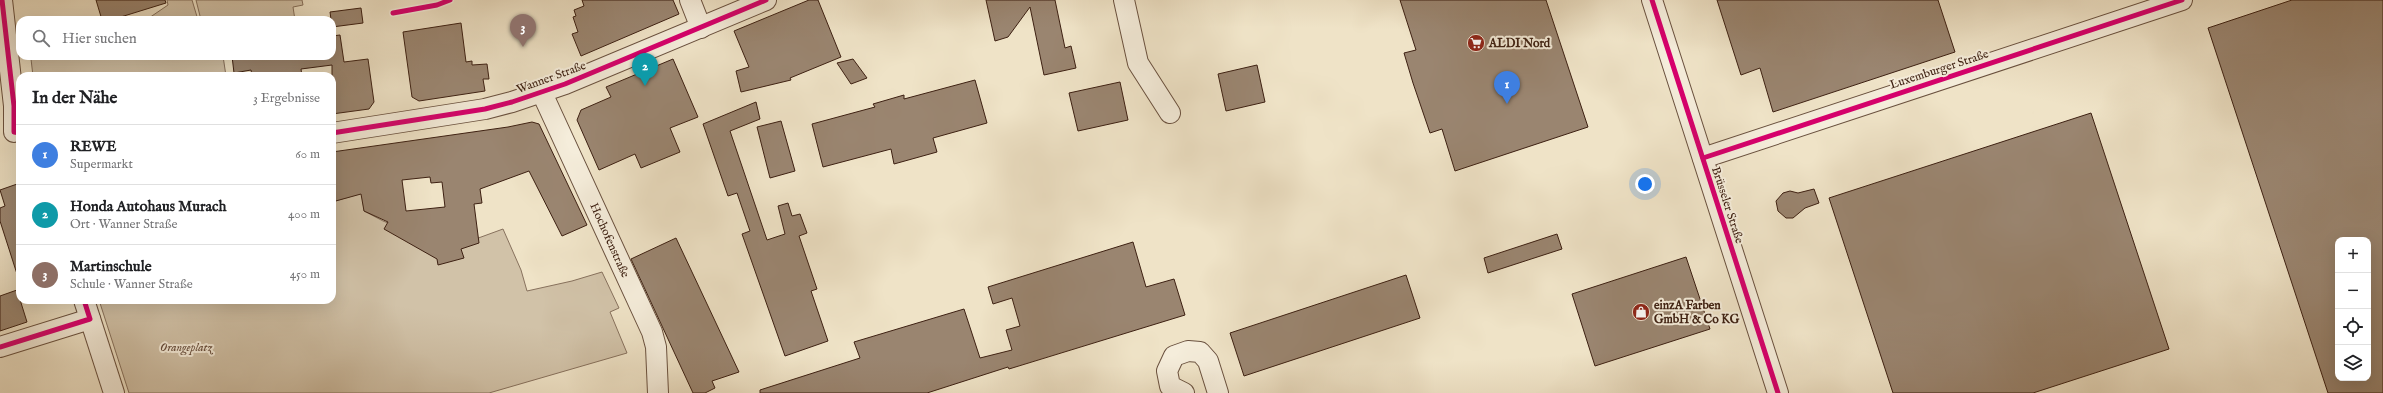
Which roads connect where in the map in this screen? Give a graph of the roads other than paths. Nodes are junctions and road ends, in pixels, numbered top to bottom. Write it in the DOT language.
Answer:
graph roads {
  1 [pos="2,0"];
  2 [pos="690,0"];
  3 [pos="766,0"];
  4 [pos="1124,0"];
  5 [pos="1652,0"];
  6 [pos="2182,0"];
  7 [pos="701,28"];
  8 [pos="542,93"];
  9 [pos="1170,113"];
  10 [pos="11,132"];
  11 [pos="336,132"];
  12 [pos="1703,158"];
  13 [pos="85,304"];
  14 [pos="90,319"];
  15 [pos="0,347"];
  16 [pos="114,393"];
  17 [pos="658,393"];
  18 [pos="1184,393"];
  19 [pos="1218,393"];
  20 [pos="1778,393"];
  1 -- 10 [label="street"];
  2 -- 7 [label="street"];
  3 -- 7 [label="street, Wanner Straße"];
  4 -- 9 [label="street"];
  5 -- 12 [label="street, Brüsseler Straße"];
  6 -- 12 [label="street, Luxemburger Straße"];
  7 -- 8 [label="street, Wanner Straße"];
  8 -- 11 [label="street, Wanner Straße"];
  8 -- 17 [label="street, Hochofenstraße"];
  12 -- 20 [label="street, Brüsseler Straße"];
  13 -- 14 [label="street"];
  14 -- 15 [label="street"];
  14 -- 16 [label="street"];
  18 -- 19 [label="street"];
}
